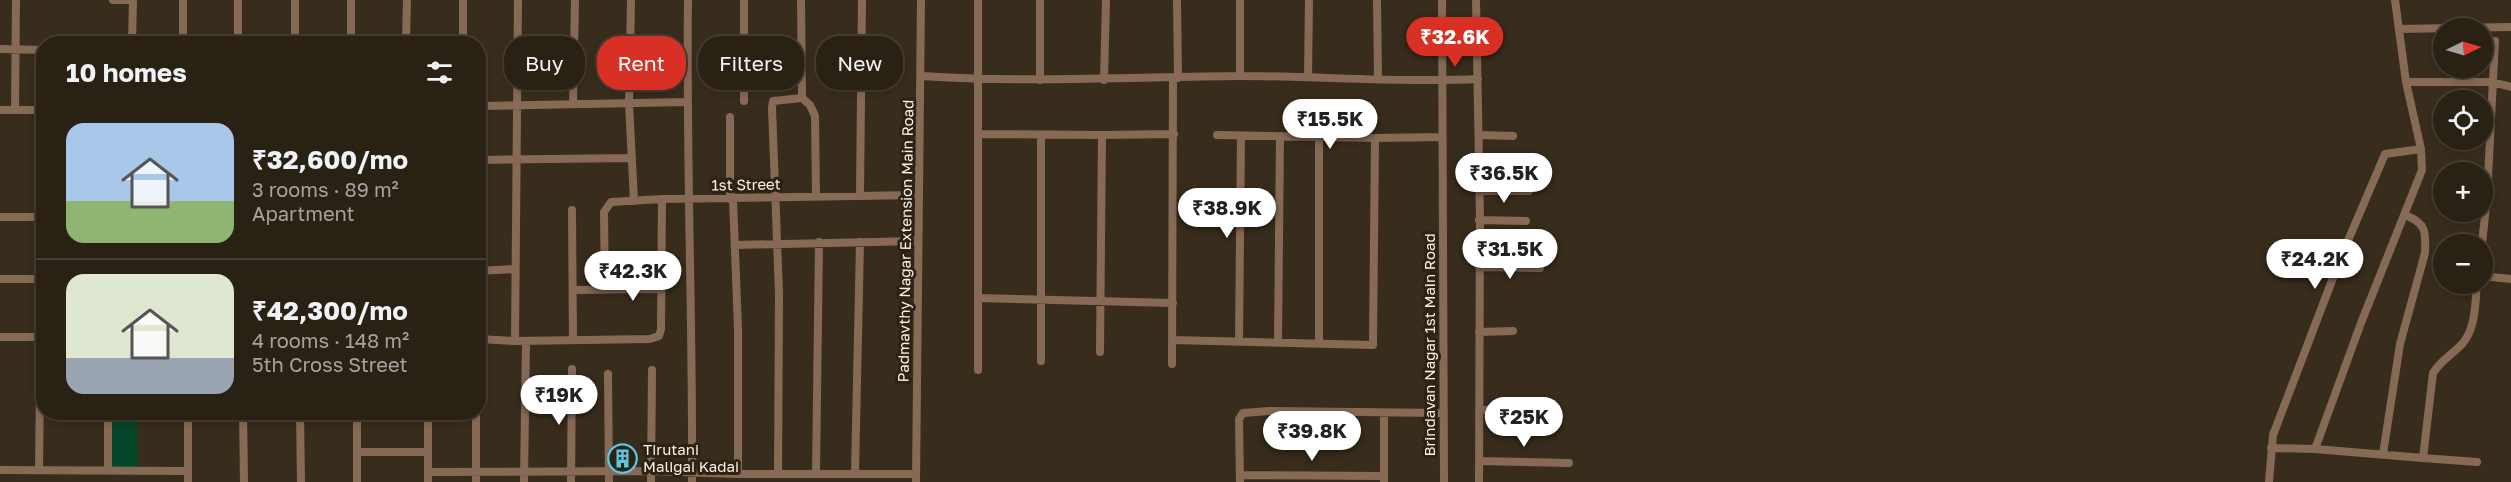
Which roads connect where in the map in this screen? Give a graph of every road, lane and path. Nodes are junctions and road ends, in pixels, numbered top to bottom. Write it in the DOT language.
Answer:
graph roads {
  1 [pos="16,0"];
  2 [pos="112,0"];
  3 [pos="183,0"];
  4 [pos="238,0"];
  5 [pos="295,0"];
  6 [pos="351,0"];
  7 [pos="406,0"];
  8 [pos="463,0"];
  9 [pos="518,0"];
  10 [pos="575,0"];
  11 [pos="631,0"];
  12 [pos="688,0"];
  13 [pos="744,0"];
  14 [pos="801,0"];
  15 [pos="862,0"];
  16 [pos="921,0"];
  17 [pos="978,0"];
  18 [pos="1040,0"];
  19 [pos="1106,0"];
  20 [pos="1177,0"];
  21 [pos="1240,0"];
  22 [pos="1309,0"];
  23 [pos="1377,0"];
  24 [pos="1442,0"];
  25 [pos="1476,0"];
  26 [pos="2395,0"];
  27 [pos="2511,27"];
  28 [pos="2399,28"];
  29 [pos="132,36"];
  30 [pos="183,36"];
  31 [pos="238,36"];
  32 [pos="295,36"];
  33 [pos="351,36"];
  34 [pos="406,36"];
  35 [pos="463,36"];
  36 [pos="2495,41"];
  37 [pos="0,49"];
  38 [pos="16,49"];
  39 [pos="36,50"];
  40 [pos="921,76"];
  41 [pos="1240,76"];
  42 [pos="1308,77"];
  43 [pos="1175,78"];
  44 [pos="1378,78"];
  45 [pos="1478,79"];
  46 [pos="978,80"];
  47 [pos="1040,80"];
  48 [pos="1104,80"];
  49 [pos="1442,81"];
  50 [pos="2406,82"];
  51 [pos="2492,82"];
  52 [pos="2511,87"];
  53 [pos="802,98"];
  54 [pos="744,101"];
  55 [pos="687,102"];
  56 [pos="629,103"];
  57 [pos="573,104"];
  58 [pos="516,105"];
  59 [pos="486,106"];
  60 [pos="0,110"];
  61 [pos="15,110"];
  62 [pos="36,110"];
  63 [pos="730,117"];
  64 [pos="978,134"];
  65 [pos="1174,134"];
  66 [pos="1041,135"];
  67 [pos="1102,135"];
  68 [pos="1217,135"];
  69 [pos="1479,135"];
  70 [pos="1241,136"];
  71 [pos="1513,136"];
  72 [pos="1280,137"];
  73 [pos="1319,137"];
  74 [pos="1442,137"];
  75 [pos="1375,138"];
  76 [pos="2421,148"];
  77 [pos="631,158"];
  78 [pos="486,160"];
  79 [pos="516,161"];
  80 [pos="1479,191"];
  81 [pos="1529,191"];
  82 [pos="816,195"];
  83 [pos="860,195"];
  84 [pos="919,195"];
  85 [pos="775,198"];
  86 [pos="662,199"];
  87 [pos="689,199"];
  88 [pos="732,199"];
  89 [pos="634,201"];
  90 [pos="572,210"];
  91 [pos="2405,215"];
  92 [pos="0,217"];
  93 [pos="36,217"];
  94 [pos="1479,220"];
  95 [pos="1526,221"];
  96 [pos="2483,234"];
  97 [pos="918,241"];
  98 [pos="819,242"];
  99 [pos="860,242"];
  100 [pos="777,243"];
  101 [pos="735,245"];
  102 [pos="1479,267"];
  103 [pos="1540,268"];
  104 [pos="515,269"];
  105 [pos="486,271"];
  106 [pos="2493,277"];
  107 [pos="0,279"];
  108 [pos="36,279"];
  109 [pos="2511,279"];
  110 [pos="605,289"];
  111 [pos="662,289"];
  112 [pos="573,290"];
  113 [pos="2476,294"];
  114 [pos="979,298"];
  115 [pos="1041,299"];
  116 [pos="1100,301"];
  117 [pos="1173,303"];
  118 [pos="1513,331"];
  119 [pos="1479,332"];
  120 [pos="0,337"];
  121 [pos="36,337"];
  122 [pos="486,339"];
  123 [pos="573,340"];
  124 [pos="1173,340"];
  125 [pos="515,341"];
  126 [pos="526,341"];
  127 [pos="1239,341"];
  128 [pos="1278,342"];
  129 [pos="1319,342"];
  130 [pos="1100,352"];
  131 [pos="1041,361"];
  132 [pos="1172,364"];
  133 [pos="572,369"];
  134 [pos="652,370"];
  135 [pos="978,370"];
  136 [pos="608,374"];
  137 [pos="1556,408"];
  138 [pos="1479,410"];
  139 [pos="1384,413"];
  140 [pos="1443,413"];
  141 [pos="41,420"];
  142 [pos="108,420"];
  143 [pos="188,420"];
  144 [pos="243,420"];
  145 [pos="300,420"];
  146 [pos="357,420"];
  147 [pos="428,420"];
  148 [pos="476,420"];
  149 [pos="2271,448"];
  150 [pos="2315,448"];
  151 [pos="357,452"];
  152 [pos="428,452"];
  153 [pos="2384,454"];
  154 [pos="2423,458"];
  155 [pos="1479,461"];
  156 [pos="2477,462"];
  157 [pos="1569,463"];
  158 [pos="0,470"];
  159 [pos="39,470"];
  160 [pos="108,470"];
  161 [pos="188,471"];
  162 [pos="571,471"];
  163 [pos="609,471"];
  164 [pos="651,471"];
  165 [pos="428,472"];
  166 [pos="476,472"];
  167 [pos="524,472"];
  168 [pos="692,472"];
  169 [pos="855,473"];
  170 [pos="738,474"];
  171 [pos="778,474"];
  172 [pos="816,474"];
  173 [pos="916,478"];
  174 [pos="1240,478"];
  175 [pos="1384,479"];
  176 [pos="188,482"];
  177 [pos="244,482"];
  178 [pos="301,482"];
  179 [pos="357,482"];
  180 [pos="428,482"];
  181 [pos="476,482"];
  182 [pos="524,482"];
  183 [pos="571,482"];
  184 [pos="609,482"];
  185 [pos="651,482"];
  186 [pos="692,482"];
  187 [pos="1444,482"];
  188 [pos="1479,482"];
  189 [pos="2269,482"];
  1 -- 38 [label="street"];
  2 -- 29 [label="street"];
  3 -- 30 [label="street"];
  4 -- 31 [label="street"];
  5 -- 32 [label="street"];
  6 -- 33 [label="street"];
  7 -- 34 [label="street"];
  8 -- 35 [label="street"];
  9 -- 58 [label="street"];
  10 -- 57 [label="street"];
  11 -- 56 [label="street"];
  12 -- 55 [label="street"];
  13 -- 54 [label="street"];
  14 -- 53 [label="street"];
  15 -- 83 [label="street"];
  16 -- 40 [label="street, Padmavthy Nagar Extension Main Road"];
  17 -- 46 [label="street"];
  18 -- 47 [label="street"];
  19 -- 48 [label="street"];
  20 -- 43 [label="street"];
  21 -- 41 [label="street"];
  22 -- 42 [label="street"];
  23 -- 44 [label="street"];
  24 -- 49 [label="street, Brindavan Nagar 1st Main Road"];
  25 -- 45 [label="street"];
  26 -- 28 [label="street"];
  27 -- 28 [label="street"];
  28 -- 50 [label="street"];
  36 -- 51 [label="street"];
  37 -- 38 [label="street"];
  38 -- 39 [label="street"];
  38 -- 61 [label="street"];
  40 -- 46 [label="street"];
  40 -- 84 [label="street, Padmavthy Nagar Extension Main Road"];
  41 -- 42 [label="street"];
  41 -- 43 [label="street"];
  42 -- 44 [label="street"];
  43 -- 48 [label="street"];
  43 -- 65 [label="street"];
  44 -- 49 [label="street"];
  45 -- 49 [label="street"];
  45 -- 69 [label="street"];
  46 -- 47 [label="street"];
  46 -- 64 [label="street"];
  47 -- 48 [label="street"];
  49 -- 74 [label="street, Brindavan Nagar 1st Main Road"];
  50 -- 51 [label="street"];
  50 -- 76 [label="street"];
  51 -- 52 [label="street"];
  51 -- 96 [label="street"];
  53 -- 82 [label="street"];
  53 -- 85 [label="street"];
  55 -- 56 [label="street"];
  55 -- 87 [label="street"];
  56 -- 57 [label="street"];
  56 -- 77 [label="street"];
  57 -- 58 [label="street"];
  58 -- 59 [label="street"];
  58 -- 79 [label="street"];
  60 -- 61 [label="street"];
  61 -- 62 [label="street"];
  63 -- 88 [label="street"];
  64 -- 66 [label="street"];
  64 -- 114 [label="street"];
  65 -- 67 [label="street"];
  65 -- 117 [label="street"];
  66 -- 67 [label="street"];
  66 -- 115 [label="street"];
  67 -- 116 [label="street"];
  68 -- 70 [label="street"];
  69 -- 71 [label="street"];
  69 -- 80 [label="street"];
  70 -- 72 [label="street"];
  70 -- 127 [label="street"];
  72 -- 73 [label="street"];
  72 -- 128 [label="street"];
  73 -- 75 [label="street"];
  73 -- 129 [label="street"];
  74 -- 75 [label="street"];
  74 -- 140 [label="street, Brindavan Nagar 1st Main Road"];
  75 -- 129 [label="street"];
  76 -- 91 [label="street"];
  76 -- 149 [label="street"];
  77 -- 79 [label="street"];
  77 -- 89 [label="street"];
  78 -- 79 [label="street"];
  79 -- 104 [label="street"];
  80 -- 81 [label="street"];
  80 -- 94 [label="street"];
  82 -- 83 [label="street, 1st Street"];
  82 -- 85 [label="street, 1st Street"];
  83 -- 84 [label="street, 1st Street"];
  84 -- 97 [label="street, Padmavthy Nagar Extension Main Road"];
  85 -- 88 [label="street, 1st Street"];
  85 -- 100 [label="street"];
  86 -- 87 [label="street, 1st Street"];
  86 -- 89 [label="street, 1st Street"];
  86 -- 111 [label="street"];
  87 -- 88 [label="street, 1st Street"];
  87 -- 168 [label="street"];
  88 -- 101 [label="street"];
  89 -- 110 [label="street, 1st Street"];
  90 -- 112 [label="street"];
  91 -- 150 [label="street"];
  91 -- 153 [label="street"];
  92 -- 93 [label="street"];
  94 -- 95 [label="street"];
  94 -- 102 [label="street"];
  97 -- 99 [label="street"];
  97 -- 173 [label="street, Padmavthy Nagar Extension Main Road"];
  98 -- 99 [label="street"];
  98 -- 100 [label="street"];
  98 -- 172 [label="street"];
  99 -- 169 [label="street"];
  100 -- 101 [label="street"];
  100 -- 171 [label="street"];
  101 -- 170 [label="street"];
  102 -- 103 [label="street"];
  102 -- 119 [label="street"];
  104 -- 105 [label="street"];
  104 -- 125 [label="street"];
  106 -- 109 [label="street"];
  107 -- 108 [label="street"];
  110 -- 111 [label="street"];
  110 -- 112 [label="street"];
  111 -- 123 [label="street"];
  112 -- 123 [label="street"];
  113 -- 154 [label="street"];
  114 -- 115 [label="street"];
  114 -- 135 [label="street"];
  115 -- 116 [label="street"];
  115 -- 131 [label="street"];
  116 -- 117 [label="street"];
  116 -- 130 [label="street"];
  117 -- 124 [label="street"];
  118 -- 119 [label="street"];
  119 -- 138 [label="street"];
  120 -- 121 [label="street"];
  122 -- 125 [label="street"];
  123 -- 126 [label="street"];
  124 -- 127 [label="street"];
  124 -- 132 [label="street"];
  125 -- 126 [label="street"];
  126 -- 167 [label="street"];
  127 -- 128 [label="street"];
  128 -- 129 [label="street"];
  133 -- 162 [label="street"];
  134 -- 164 [label="street"];
  136 -- 163 [label="street"];
  137 -- 138 [label="street"];
  138 -- 155 [label="street"];
  139 -- 140 [label="street"];
  139 -- 174 [label="street"];
  139 -- 175 [label="street"];
  140 -- 187 [label="street, Brindavan Nagar 1st Main Road"];
  141 -- 159 [label="street"];
  142 -- 160 [label="street"];
  143 -- 161 [label="street"];
  144 -- 177 [label="street"];
  145 -- 178 [label="street"];
  146 -- 151 [label="street"];
  147 -- 152 [label="street"];
  148 -- 166 [label="street"];
  149 -- 150 [label="street"];
  149 -- 189 [label="street"];
  150 -- 153 [label="street"];
  151 -- 152 [label="street"];
  151 -- 179 [label="street"];
  152 -- 165 [label="street"];
  153 -- 154 [label="street"];
  154 -- 156 [label="street"];
  155 -- 157 [label="street"];
  155 -- 188 [label="street"];
  158 -- 159 [label="street"];
  159 -- 160 [label="street"];
  160 -- 161 [label="street"];
  161 -- 176 [label="street"];
  162 -- 163 [label="street"];
  162 -- 167 [label="street"];
  162 -- 183 [label="street"];
  163 -- 164 [label="street"];
  163 -- 184 [label="street"];
  164 -- 168 [label="street"];
  164 -- 185 [label="street"];
  165 -- 166 [label="street"];
  165 -- 180 [label="street"];
  166 -- 167 [label="street"];
  166 -- 181 [label="street"];
  167 -- 182 [label="street"];
  168 -- 170 [label="street"];
  168 -- 186 [label="street"];
  169 -- 172 [label="street"];
  169 -- 173 [label="street"];
  170 -- 171 [label="street"];
  171 -- 172 [label="street"];
  174 -- 175 [label="street"];
}
